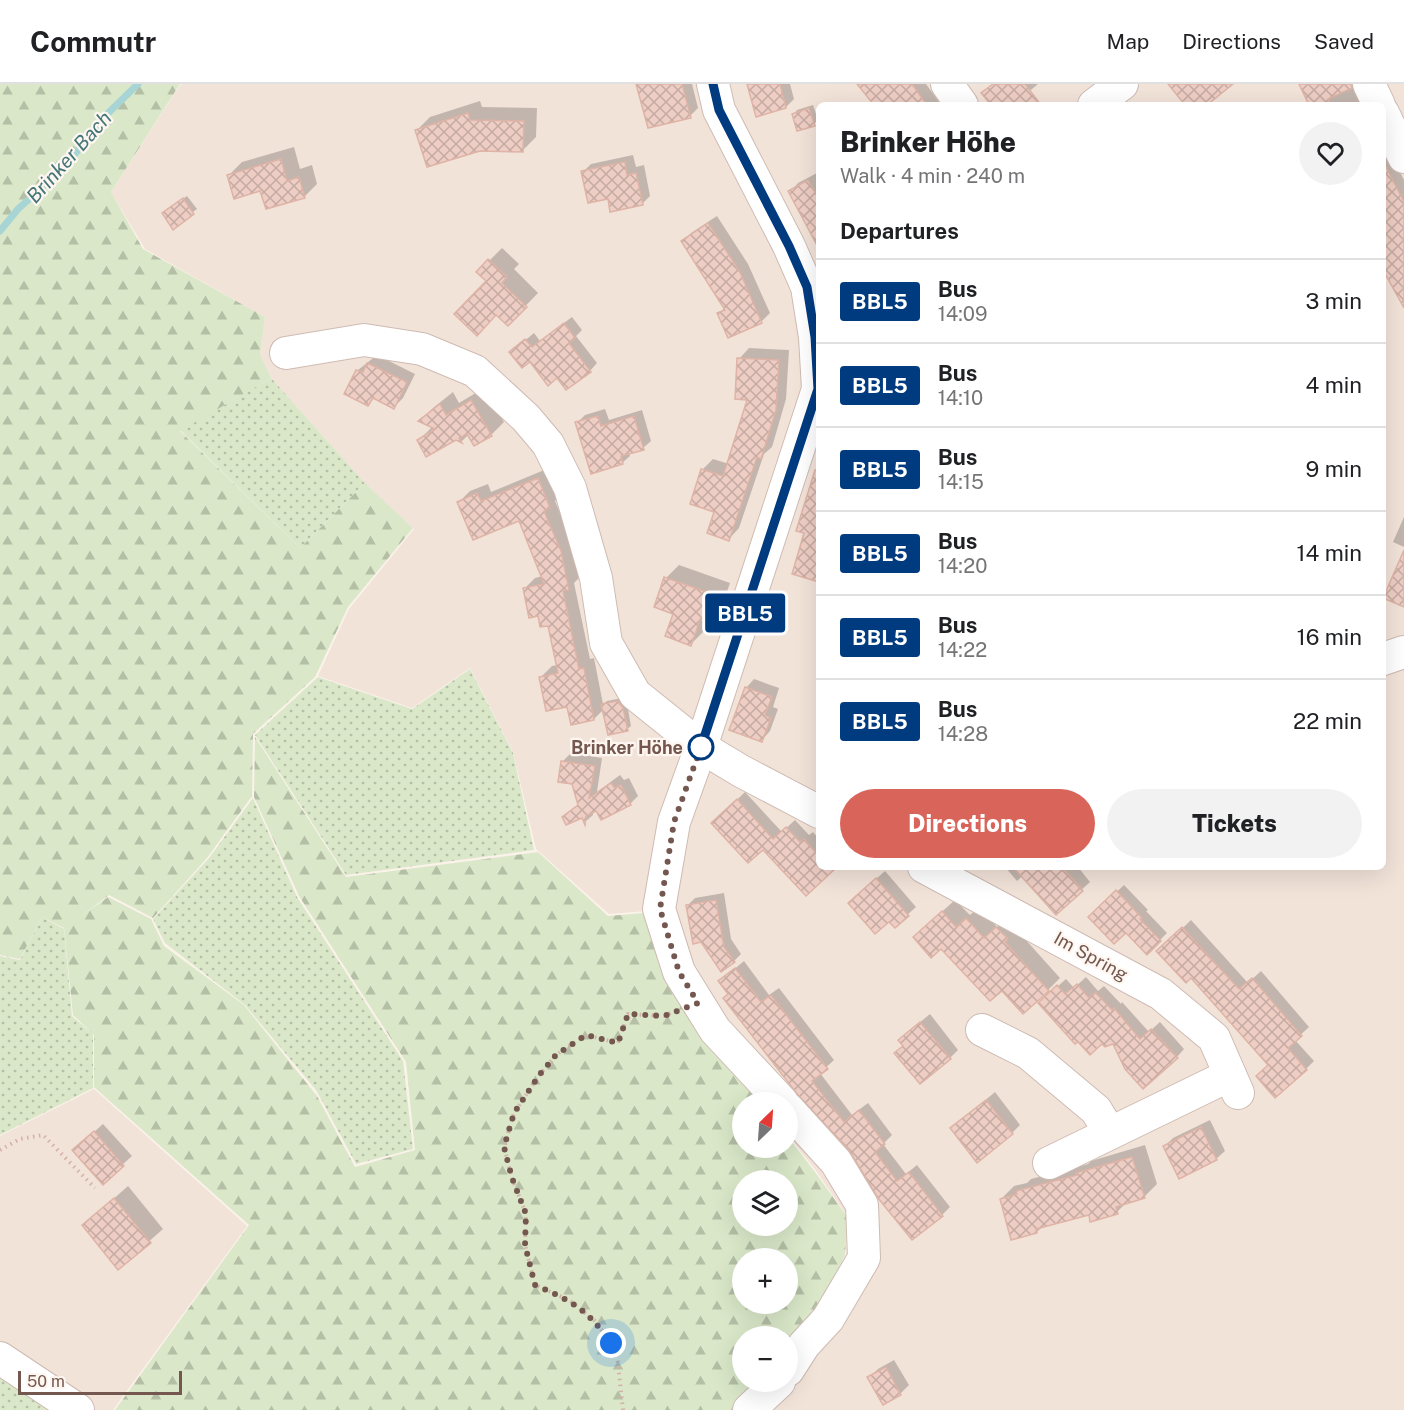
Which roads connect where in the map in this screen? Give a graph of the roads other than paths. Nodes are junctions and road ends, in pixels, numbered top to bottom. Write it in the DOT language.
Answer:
graph roads {
  1 [pos="713,84"];
  2 [pos="947,84"];
  3 [pos="1122,84"];
  4 [pos="1369,84"];
  5 [pos="960,102"];
  6 [pos="1098,102"];
  7 [pos="1378,102"];
  8 [pos="1386,119"];
  9 [pos="1404,158"];
  10 [pos="286,353"];
  11 [pos="816,354"];
  12 [pos="816,395"];
  13 [pos="1404,652"];
  14 [pos="1386,659"];
  15 [pos="701,747"];
  16 [pos="816,810"];
  17 [pos="930,870"];
  18 [pos="981,1030"];
  19 [pos="773,1092"];
  20 [pos="798,1120"];
  21 [pos="1110,1133"];
  22 [pos="1049,1163"];
  23 [pos="798,1354"];
  24 [pos="0,1358"];
  25 [pos="769,1392"];
  26 [pos="78,1410"];
  27 [pos="750,1410"];
  1 -- 11 [label="street"];
  2 -- 5 [label="street"];
  3 -- 6 [label="street"];
  4 -- 7 [label="street"];
  8 -- 9 [label="street"];
  10 -- 15 [label="street"];
  12 -- 15 [label="street"];
  13 -- 14 [label="street"];
  15 -- 16 [label="street"];
  15 -- 19 [label="street"];
  17 -- 21 [label="street, Im Spring"];
  18 -- 21 [label="street"];
  20 -- 23 [label="street"];
  21 -- 22 [label="street, Im Spring"];
  24 -- 26 [label="street"];
  25 -- 27 [label="street"];
}
